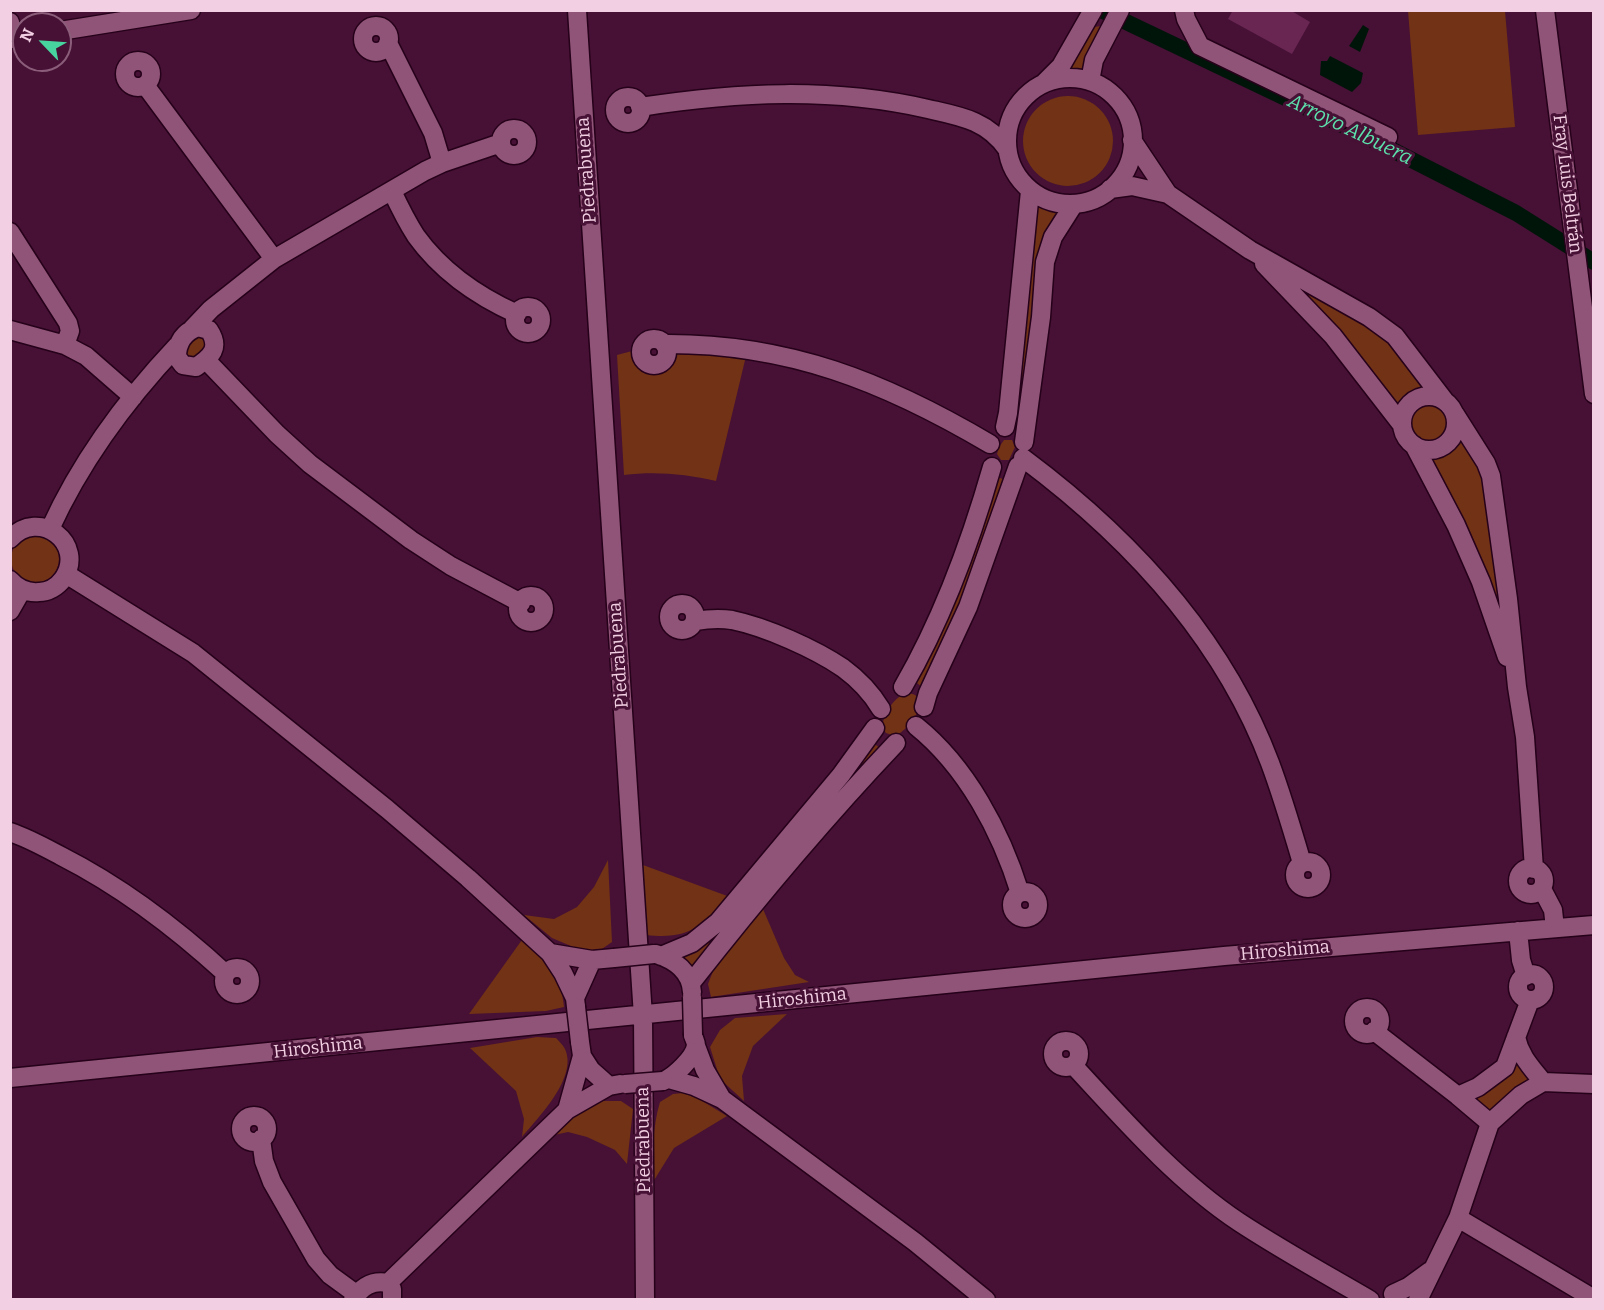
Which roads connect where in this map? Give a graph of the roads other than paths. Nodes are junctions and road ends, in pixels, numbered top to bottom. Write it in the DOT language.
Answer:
graph roads {
  1 [pos="191,10"];
  2 [pos="577,10"];
  3 [pos="1093,10"];
  4 [pos="1120,10"];
  5 [pos="1184,10"];
  6 [pos="1545,10"];
  7 [pos="72,29"];
  8 [pos="388,43"];
  9 [pos="1090,81"];
  10 [pos="1045,82"];
  11 [pos="145,85"];
  12 [pos="640,107"];
  13 [pos="1014,111"];
  14 [pos="978,122"];
  15 [pos="1388,137"];
  16 [pos="1132,140"];
  17 [pos="501,143"];
  18 [pos="1007,148"];
  19 [pos="442,163"];
  20 [pos="1110,189"];
  21 [pos="392,191"];
  22 [pos="1030,191"];
  23 [pos="1168,194"];
  24 [pos="1074,204"];
  25 [pos="10,232"];
  26 [pos="1250,250"];
  27 [pos="274,259"];
  28 [pos="230,294"];
  29 [pos="517,314"];
  30 [pos="192,329"];
  31 [pos="10,330"];
  32 [pos="214,338"];
  33 [pos="664,344"];
  34 [pos="65,345"];
  35 [pos="177,346"];
  36 [pos="201,364"];
  37 [pos="1593,387"];
  38 [pos="133,397"];
  39 [pos="1450,407"];
  40 [pos="1402,425"];
  41 [pos="1005,428"];
  42 [pos="990,444"];
  43 [pos="1413,445"];
  44 [pos="1022,455"];
  45 [pos="992,467"];
  46 [pos="50,529"];
  47 [pos="10,539"];
  48 [pos="66,574"];
  49 [pos="16,585"];
  50 [pos="520,603"];
  51 [pos="10,611"];
  52 [pos="695,621"];
  53 [pos="903,687"];
  54 [pos="1517,687"];
  55 [pos="924,708"];
  56 [pos="881,709"];
  57 [pos="916,726"];
  58 [pos="875,728"];
  59 [pos="896,743"];
  60 [pos="10,832"];
  61 [pos="1302,863"];
  62 [pos="1020,893"];
  63 [pos="1593,925"];
  64 [pos="1555,928"];
  65 [pos="1518,931"];
  66 [pos="550,953"];
  67 [pos="657,955"];
  68 [pos="592,960"];
  69 [pos="226,975"];
  70 [pos="692,990"];
  71 [pos="575,1003"];
  72 [pos="643,1016"];
  73 [pos="1374,1031"];
  74 [pos="1516,1036"];
  75 [pos="695,1041"];
  76 [pos="581,1049"];
  77 [pos="1073,1065"];
  78 [pos="10,1078"];
  79 [pos="666,1080"];
  80 [pos="1543,1082"];
  81 [pos="1593,1084"];
  82 [pos="617,1085"];
  83 [pos="1458,1096"];
  84 [pos="722,1099"];
  85 [pos="567,1110"];
  86 [pos="1490,1123"];
  87 [pos="261,1139"];
  88 [pos="1458,1218"];
  89 [pos="1434,1268"];
  90 [pos="390,1291"];
  91 [pos="354,1297"];
  92 [pos="1398,1297"];
  93 [pos="645,1299"];
  94 [pos="986,1299"];
  95 [pos="1370,1299"];
  96 [pos="1375,1299"];
  97 [pos="1418,1299"];
  98 [pos="1593,1299"];
  1 -- 7 [label="street"];
  2 -- 72 [label="street, Piedrabuena"];
  3 -- 10 [label="street"];
  4 -- 9 [label="street"];
  5 -- 15 [label="street"];
  6 -- 37 [label="street, Fray Luis Beltrán"];
  8 -- 19 [label="street"];
  9 -- 10 [label="street"];
  9 -- 16 [label="street"];
  10 -- 13 [label="street"];
  11 -- 27 [label="street"];
  12 -- 14 [label="street"];
  13 -- 14 [label="street"];
  13 -- 18 [label="street"];
  14 -- 18 [label="street"];
  16 -- 20 [label="street"];
  16 -- 23 [label="street"];
  17 -- 19 [label="street"];
  18 -- 22 [label="street"];
  19 -- 21 [label="street"];
  20 -- 23 [label="street"];
  20 -- 24 [label="street"];
  21 -- 27 [label="street"];
  21 -- 29 [label="street"];
  22 -- 24 [label="street"];
  22 -- 41 [label="street"];
  23 -- 26 [label="street"];
  24 -- 44 [label="street"];
  25 -- 34 [label="street"];
  26 -- 39 [label="street"];
  26 -- 40 [label="street"];
  27 -- 28 [label="street"];
  28 -- 30 [label="street"];
  28 -- 32 [label="street"];
  30 -- 32 [label="street"];
  30 -- 35 [label="street"];
  31 -- 34 [label="street"];
  32 -- 36 [label="street"];
  33 -- 42 [label="street"];
  34 -- 38 [label="street"];
  35 -- 36 [label="street"];
  35 -- 38 [label="street"];
  36 -- 38 [label="street"];
  36 -- 50 [label="street"];
  38 -- 46 [label="street"];
  39 -- 40 [label="street"];
  39 -- 43 [label="street"];
  39 -- 54 [label="street"];
  40 -- 43 [label="street"];
  41 -- 42 [label="street"];
  41 -- 44 [label="street"];
  42 -- 45 [label="street"];
  43 -- 54 [label="street"];
  44 -- 45 [label="street"];
  44 -- 55 [label="street"];
  44 -- 61 [label="street"];
  45 -- 53 [label="street"];
  46 -- 47 [label="street"];
  46 -- 48 [label="street"];
  48 -- 49 [label="street"];
  48 -- 66 [label="street"];
  49 -- 51 [label="street"];
  52 -- 56 [label="street"];
  53 -- 55 [label="street"];
  53 -- 56 [label="street"];
  54 -- 64 [label="street"];
  55 -- 57 [label="street"];
  56 -- 58 [label="street"];
  57 -- 59 [label="street"];
  57 -- 62 [label="street"];
  58 -- 59 [label="street"];
  58 -- 67 [label="street"];
  59 -- 70 [label="street"];
  60 -- 69 [label="street"];
  63 -- 64 [label="street, Hiroshima"];
  64 -- 65 [label="street, Hiroshima"];
  65 -- 72 [label="street, Hiroshima"];
  65 -- 74 [label="street"];
  66 -- 68 [label="street"];
  66 -- 71 [label="street"];
  67 -- 68 [label="street, bridge"];
  67 -- 70 [label="street"];
  68 -- 71 [label="street"];
  70 -- 75 [label="street, bridge"];
  71 -- 76 [label="street, bridge"];
  72 -- 78 [label="street, Hiroshima"];
  72 -- 93 [label="street, Piedrabuena"];
  73 -- 83 [label="street"];
  74 -- 80 [label="street"];
  74 -- 83 [label="street"];
  75 -- 79 [label="street"];
  75 -- 84 [label="street"];
  76 -- 82 [label="street"];
  76 -- 85 [label="street"];
  77 -- 95 [label="street"];
  79 -- 82 [label="street, bridge"];
  79 -- 84 [label="street"];
  80 -- 81 [label="street"];
  80 -- 86 [label="street"];
  82 -- 85 [label="street"];
  83 -- 86 [label="street"];
  84 -- 94 [label="street"];
  85 -- 90 [label="street"];
  86 -- 88 [label="street"];
  87 -- 91 [label="street"];
  88 -- 89 [label="street"];
  88 -- 98 [label="street"];
  89 -- 92 [label="street"];
  89 -- 97 [label="street"];
  90 -- 91 [label="street"];
  92 -- 96 [label="street"];
}
